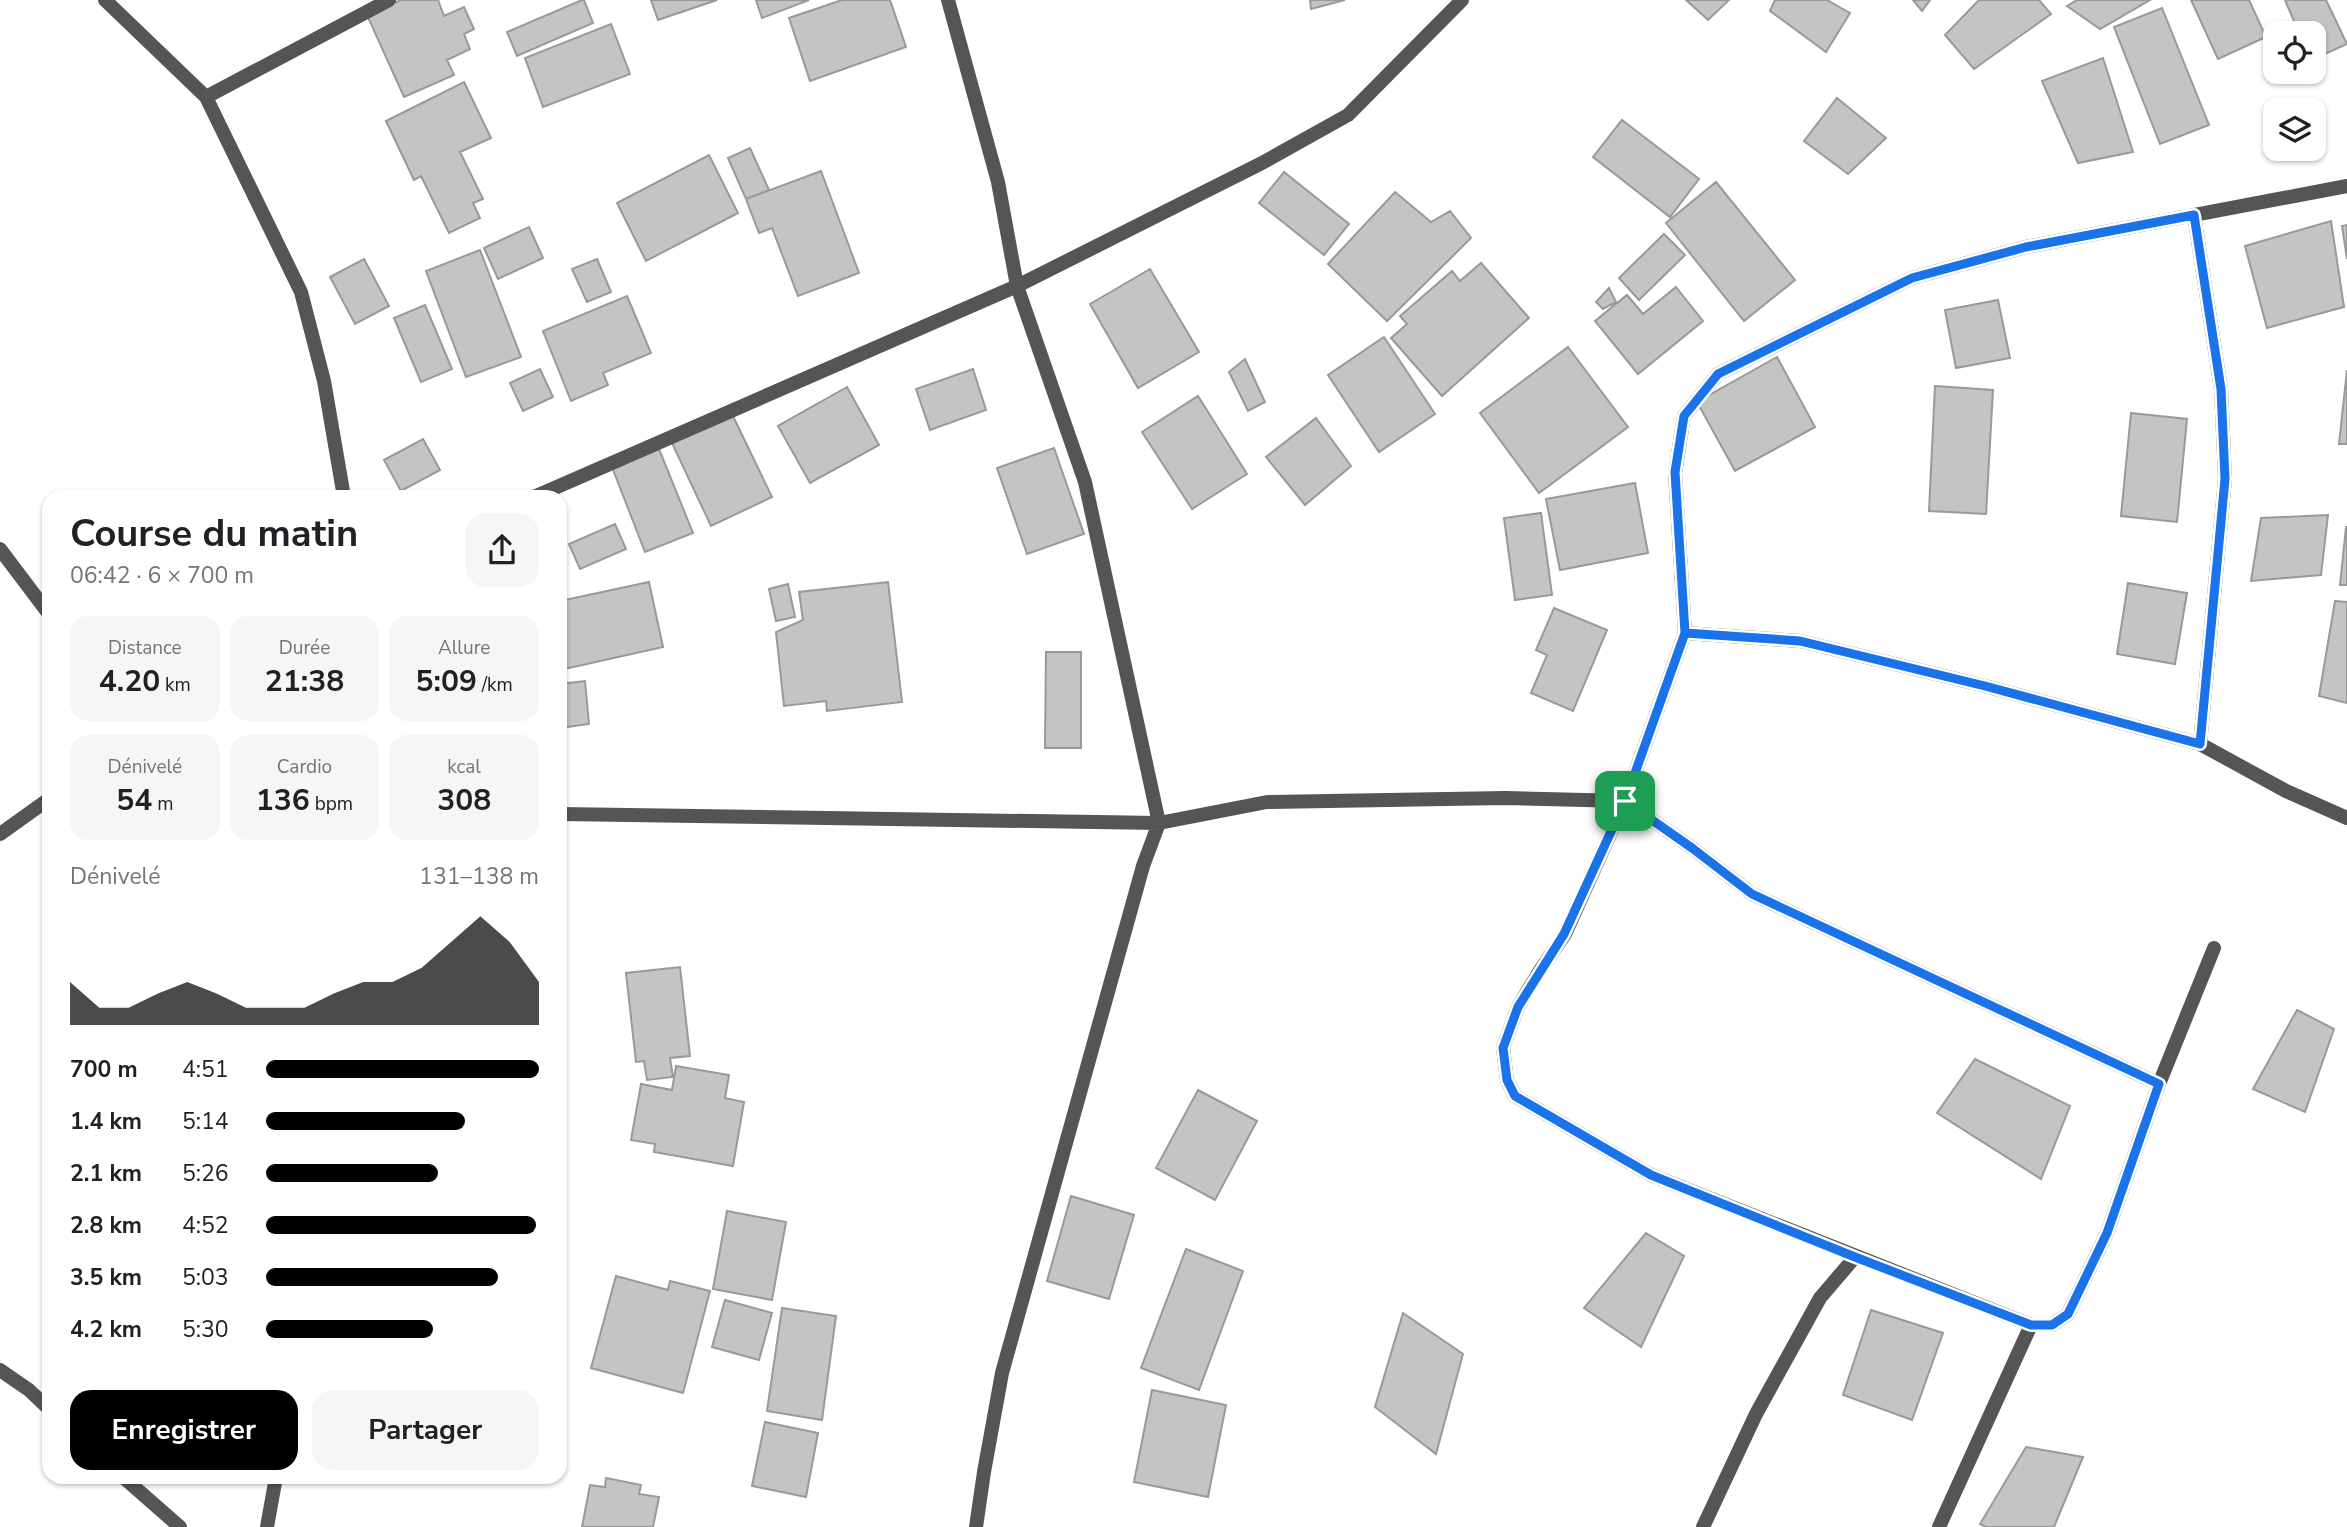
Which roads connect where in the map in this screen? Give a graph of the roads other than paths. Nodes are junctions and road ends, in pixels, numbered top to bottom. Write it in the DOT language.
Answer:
graph roads {
  1 [pos="105,0"];
  2 [pos="388,0"];
  3 [pos="948,0"];
  4 [pos="1462,0"];
  5 [pos="206,97"];
  6 [pos="2347,186"];
  7 [pos="2194,215"];
  8 [pos="1017,286"];
  9 [pos="343,490"];
  10 [pos="550,490"];
  11 [pos="0,550"];
  12 [pos="42,605"];
  13 [pos="1685,633"];
  14 [pos="2200,744"];
  15 [pos="1625,801"];
  16 [pos="42,804"];
  17 [pos="567,814"];
  18 [pos="2347,818"];
  19 [pos="1159,823"];
  20 [pos="0,834"];
  21 [pos="2214,948"];
  22 [pos="2159,1084"];
  23 [pos="1855,1257"];
  24 [pos="2031,1325"];
  25 [pos="0,1370"];
  26 [pos="42,1402"];
  27 [pos="131,1484"];
  28 [pos="275,1484"];
  29 [pos="180,1527"];
  30 [pos="268,1527"];
  31 [pos="976,1527"];
  32 [pos="1703,1527"];
  33 [pos="1939,1527"];
  1 -- 5 [label="street"];
  2 -- 5 [label="street"];
  3 -- 8 [label="street"];
  4 -- 8 [label="street"];
  5 -- 9 [label="street"];
  6 -- 7 [label="street"];
  7 -- 13 [label="street"];
  7 -- 14 [label="street"];
  8 -- 10 [label="street"];
  8 -- 19 [label="street"];
  11 -- 12 [label="street"];
  13 -- 14 [label="street"];
  13 -- 15 [label="street"];
  14 -- 18 [label="street"];
  15 -- 19 [label="street"];
  15 -- 22 [label="street"];
  15 -- 23 [label="street"];
  16 -- 20 [label="street"];
  17 -- 19 [label="street"];
  19 -- 31 [label="street"];
  21 -- 22 [label="street"];
  22 -- 24 [label="street"];
  23 -- 24 [label="street"];
  23 -- 32 [label="street"];
  24 -- 33 [label="street"];
  25 -- 26 [label="street"];
  27 -- 29 [label="street"];
  28 -- 30 [label="street"];
}
